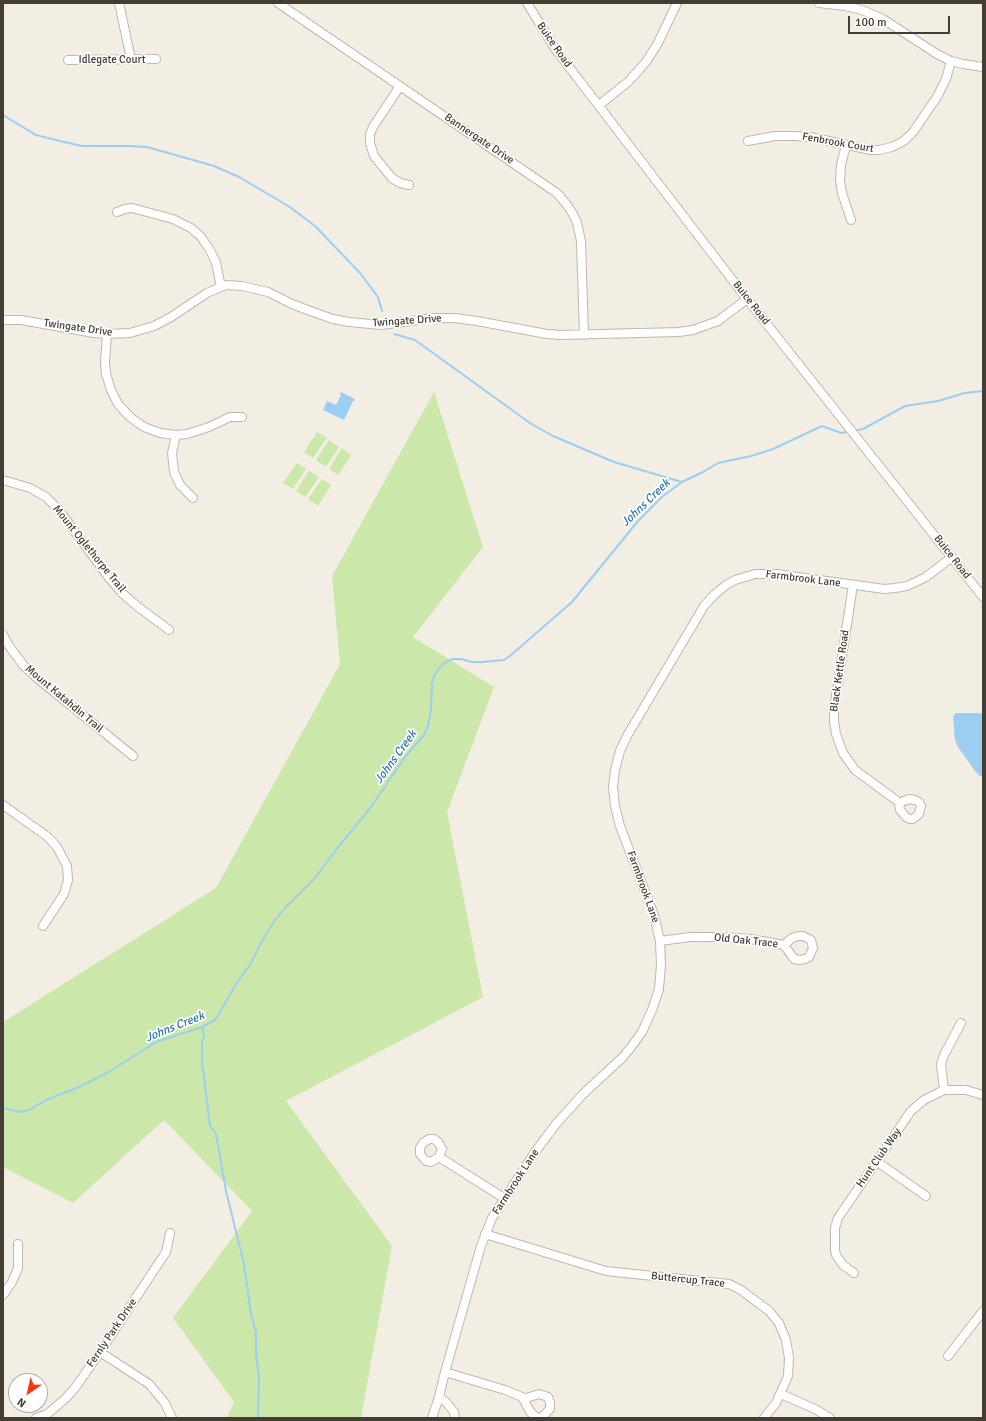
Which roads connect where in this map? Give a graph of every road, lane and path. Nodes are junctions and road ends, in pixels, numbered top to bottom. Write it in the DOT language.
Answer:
graph roads {
  1 [pos="119,3"];
  2 [pos="278,3"];
  3 [pos="527,3"];
  4 [pos="677,3"];
  5 [pos="819,3"];
  6 [pos="156,59"];
  7 [pos="68,60"];
  8 [pos="131,60"];
  9 [pos="951,61"];
  10 [pos="983,67"];
  11 [pos="400,86"];
  12 [pos="599,105"];
  13 [pos="748,141"];
  14 [pos="846,145"];
  15 [pos="409,185"];
  16 [pos="117,212"];
  17 [pos="852,220"];
  18 [pos="221,287"];
  19 [pos="748,299"];
  20 [pos="3,320"];
  21 [pos="107,334"];
  22 [pos="584,335"];
  23 [pos="242,417"];
  24 [pos="176,435"];
  25 [pos="3,480"];
  26 [pos="193,498"];
  27 [pos="952,557"];
  28 [pos="853,585"];
  29 [pos="983,597"];
  30 [pos="169,630"];
  31 [pos="3,635"];
  32 [pos="133,756"];
  33 [pos="899,803"];
  34 [pos="3,805"];
  35 [pos="43,926"];
  36 [pos="660,941"];
  37 [pos="784,945"];
  38 [pos="961,1022"];
  39 [pos="944,1090"];
  40 [pos="983,1095"];
  41 [pos="439,1157"];
  42 [pos="876,1161"];
  43 [pos="926,1196"];
  44 [pos="504,1198"];
  45 [pos="170,1233"];
  46 [pos="485,1234"];
  47 [pos="18,1244"];
  48 [pos="854,1273"];
  49 [pos="3,1295"];
  50 [pos="983,1310"];
  51 [pos="100,1352"];
  52 [pos="948,1356"];
  53 [pos="445,1372"];
  54 [pos="781,1394"];
  55 [pos="439,1397"];
  56 [pos="523,1399"];
  57 [pos="36,1418"];
  58 [pos="172,1418"];
  59 [pos="432,1418"];
  60 [pos="454,1418"];
  61 [pos="540,1418"];
  62 [pos="764,1418"];
  63 [pos="830,1418"];
  1 -- 8 [label="street"];
  2 -- 11 [label="street, Bannergate Drive"];
  3 -- 12 [label="street, Buice Road"];
  4 -- 12 [label="street"];
  5 -- 9 [label="street"];
  6 -- 8 [label="street, Idlegate Court"];
  7 -- 8 [label="street, Idlegate Court"];
  9 -- 10 [label="street"];
  9 -- 14 [label="street, Fenbrook Court"];
  11 -- 15 [label="street"];
  11 -- 22 [label="street, Bannergate Drive"];
  12 -- 19 [label="street, Buice Road"];
  13 -- 14 [label="street, Fenbrook Court"];
  14 -- 17 [label="street"];
  16 -- 18 [label="street"];
  18 -- 21 [label="street, Twingate Drive"];
  18 -- 22 [label="street, Twingate Drive"];
  19 -- 22 [label="street, Twingate Drive"];
  19 -- 27 [label="street, Buice Road"];
  20 -- 21 [label="street, Twingate Drive"];
  21 -- 24 [label="street"];
  23 -- 24 [label="street"];
  24 -- 26 [label="street"];
  25 -- 30 [label="street, Mount Oglethorpe Trail"];
  27 -- 28 [label="street, Farmbrook Lane"];
  27 -- 29 [label="street, Buice Road"];
  28 -- 33 [label="street, Black Kettle Road"];
  28 -- 36 [label="street, Farmbrook Lane"];
  31 -- 32 [label="street, Mount Katahdin Trail"];
  34 -- 35 [label="street"];
  36 -- 37 [label="street, Old Oak Trace"];
  36 -- 44 [label="street, Farmbrook Lane"];
  38 -- 39 [label="street"];
  39 -- 40 [label="street, Hunt Club Way"];
  39 -- 42 [label="street, Hunt Club Way"];
  41 -- 44 [label="street"];
  42 -- 43 [label="street"];
  42 -- 48 [label="street, Hunt Club Way"];
  44 -- 46 [label="street, Farmbrook Lane"];
  45 -- 51 [label="street, Fernly Park Drive"];
  46 -- 53 [label="street, Farmbrook Lane"];
  46 -- 54 [label="street, Buttercup Trace"];
  47 -- 49 [label="street"];
  50 -- 52 [label="street"];
  51 -- 57 [label="street, Fernly Park Drive"];
  51 -- 58 [label="street"];
  53 -- 55 [label="street, Farmbrook Lane"];
  53 -- 56 [label="street"];
  54 -- 62 [label="street, Buttercup Trace"];
  54 -- 63 [label="street"];
  55 -- 59 [label="street, Farmbrook Lane"];
  55 -- 60 [label="street"];
  56 -- 61 [label="street"];
  56 -- 61 [label="street"];
}
